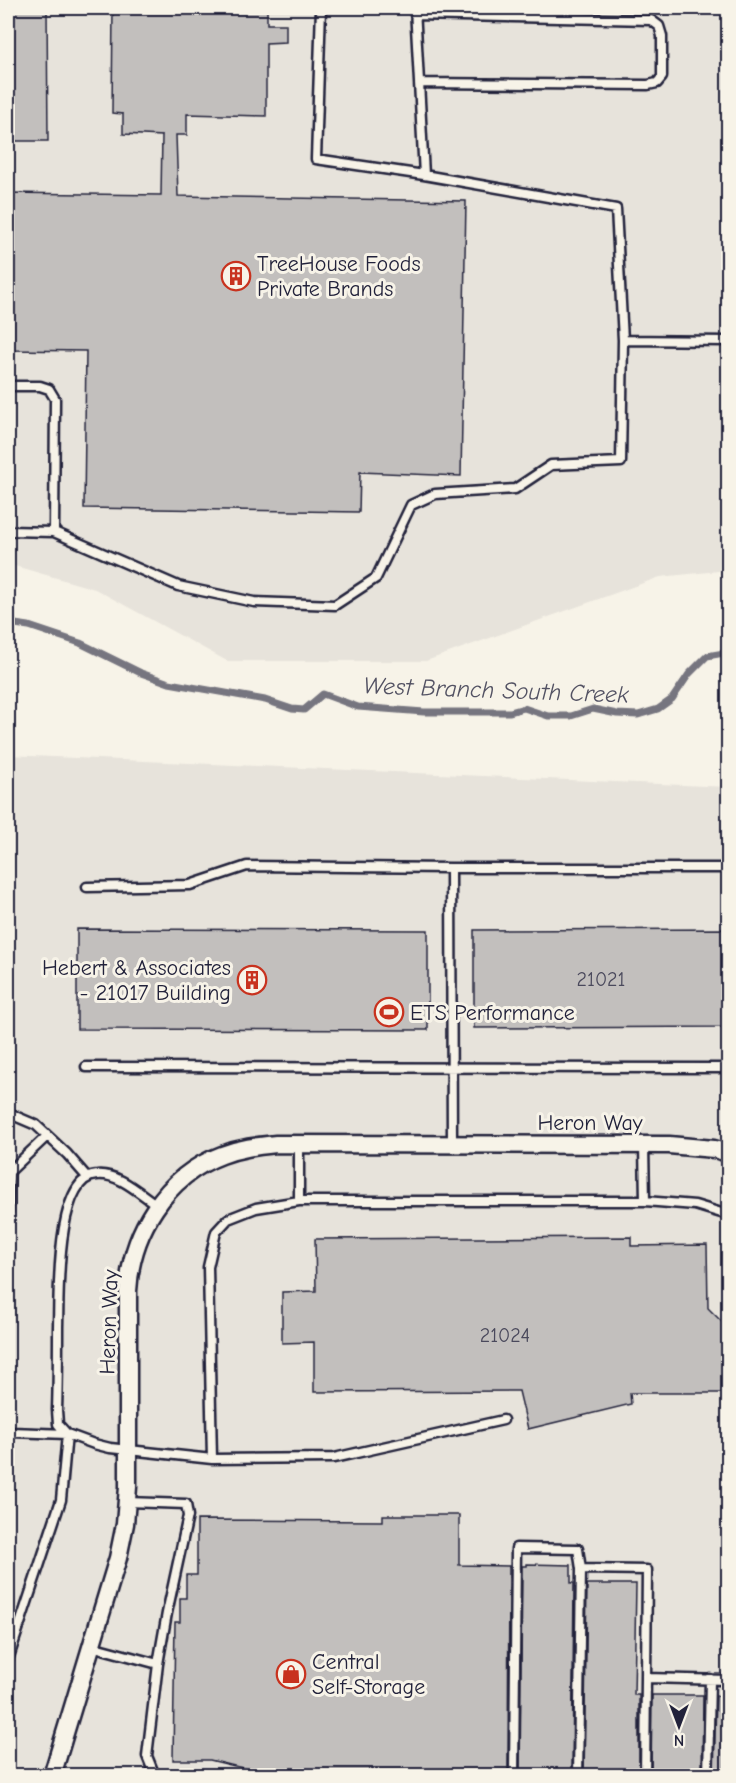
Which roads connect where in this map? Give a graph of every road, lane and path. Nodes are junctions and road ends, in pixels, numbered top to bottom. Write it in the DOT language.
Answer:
graph roads {
  1 [pos="321,8"];
  2 [pos="415,11"];
  3 [pos="419,83"];
  4 [pos="424,175"];
  5 [pos="623,340"];
  6 [pos="729,341"];
  7 [pos="8,386"];
  8 [pos="8,531"];
  9 [pos="54,532"];
  10 [pos="451,868"];
  11 [pos="721,868"];
  12 [pos="87,887"];
  13 [pos="86,1067"];
  14 [pos="452,1067"];
  15 [pos="720,1068"];
  16 [pos="8,1113"];
  17 [pos="47,1136"];
  18 [pos="299,1144"];
  19 [pos="452,1144"];
  20 [pos="644,1145"];
  21 [pos="729,1153"];
  22 [pos="87,1177"];
  23 [pos="299,1201"];
  24 [pos="645,1201"];
  25 [pos="157,1205"];
  26 [pos="8,1212"];
  27 [pos="729,1215"];
  28 [pos="503,1420"];
  29 [pos="8,1430"];
  30 [pos="67,1434"];
  31 [pos="128,1449"];
  32 [pos="212,1459"];
  33 [pos="127,1502"];
  34 [pos="581,1569"];
  35 [pos="91,1646"];
  36 [pos="8,1660"];
  37 [pos="158,1664"];
  38 [pos="646,1678"];
  39 [pos="710,1679"];
  40 [pos="729,1680"];
  41 [pos="52,1776"];
  42 [pos="155,1776"];
  43 [pos="514,1776"];
  44 [pos="578,1776"];
  45 [pos="645,1776"];
  46 [pos="708,1776"];
  1 -- 4 [label="lane"];
  2 -- 3 [label="lane"];
  2 -- 3 [label="lane"];
  3 -- 4 [label="lane"];
  4 -- 5 [label="lane"];
  5 -- 6 [label="lane"];
  5 -- 9 [label="lane"];
  7 -- 9 [label="lane"];
  8 -- 9 [label="lane"];
  10 -- 11 [label="lane"];
  10 -- 12 [label="lane"];
  10 -- 14 [label="lane"];
  13 -- 14 [label="lane"];
  14 -- 15 [label="lane"];
  14 -- 19 [label="lane"];
  16 -- 17 [label="lane"];
  17 -- 22 [label="lane"];
  17 -- 26 [label="lane"];
  18 -- 19 [label="street, Heron Way"];
  18 -- 23 [label="lane"];
  18 -- 25 [label="street, Heron Way"];
  19 -- 20 [label="street, Heron Way"];
  20 -- 21 [label="street, Heron Way"];
  20 -- 24 [label="lane"];
  22 -- 25 [label="lane"];
  22 -- 30 [label="lane"];
  23 -- 24 [label="lane"];
  23 -- 32 [label="lane"];
  24 -- 27 [label="lane"];
  25 -- 31 [label="street, Heron Way"];
  28 -- 32 [label="lane"];
  29 -- 30 [label="lane"];
  30 -- 31 [label="lane"];
  30 -- 36 [label="lane"];
  31 -- 32 [label="lane"];
  31 -- 33 [label="street, Heron Way"];
  33 -- 35 [label="street, Heron Way"];
  33 -- 37 [label="lane"];
  34 -- 38 [label="lane"];
  34 -- 43 [label="lane"];
  34 -- 44 [label="lane"];
  35 -- 37 [label="lane"];
  35 -- 41 [label="street, Heron Way"];
  37 -- 42 [label="lane"];
  38 -- 39 [label="lane"];
  38 -- 45 [label="lane"];
  39 -- 40 [label="lane"];
  39 -- 46 [label="lane"];
}
